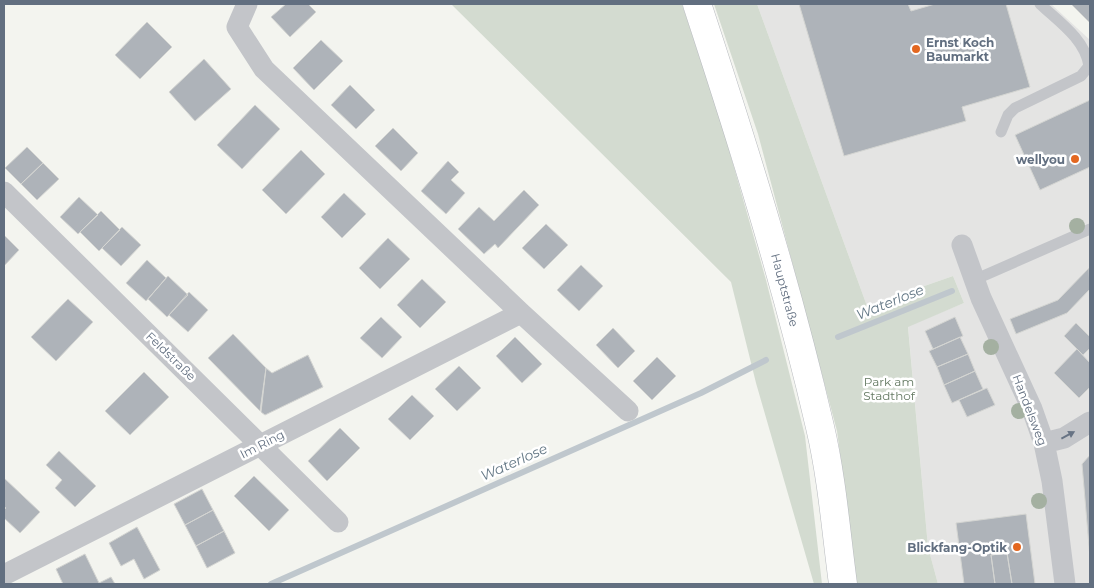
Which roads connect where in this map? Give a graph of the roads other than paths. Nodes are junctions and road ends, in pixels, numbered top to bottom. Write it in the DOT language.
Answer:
graph roads {
  1 [pos="247,4"];
  2 [pos="697,4"];
  3 [pos="1040,4"];
  4 [pos="1001,132"];
  5 [pos="4,192"];
  6 [pos="1090,229"];
  7 [pos="962,245"];
  8 [pos="974,280"];
  9 [pos="521,313"];
  10 [pos="628,410"];
  11 [pos="1090,422"];
  12 [pos="1044,443"];
  13 [pos="261,444"];
  14 [pos="338,522"];
  15 [pos="4,575"];
  16 [pos="843,584"];
  17 [pos="1065,584"];
  1 -- 9 [label="street"];
  2 -- 16 [label="main road, Hauptstraße"];
  3 -- 4 [label="lane"];
  5 -- 13 [label="street, Feldstraße"];
  6 -- 8 [label="lane"];
  7 -- 8 [label="street, Handelsweg"];
  8 -- 12 [label="street, Handelsweg"];
  9 -- 10 [label="street"];
  9 -- 13 [label="street, Im Ring"];
  12 -- 11 [label="street, one-way"];
  12 -- 17 [label="street, Handelsweg"];
  13 -- 14 [label="street, Feldstraße"];
  13 -- 15 [label="street, Im Ring"];
}
